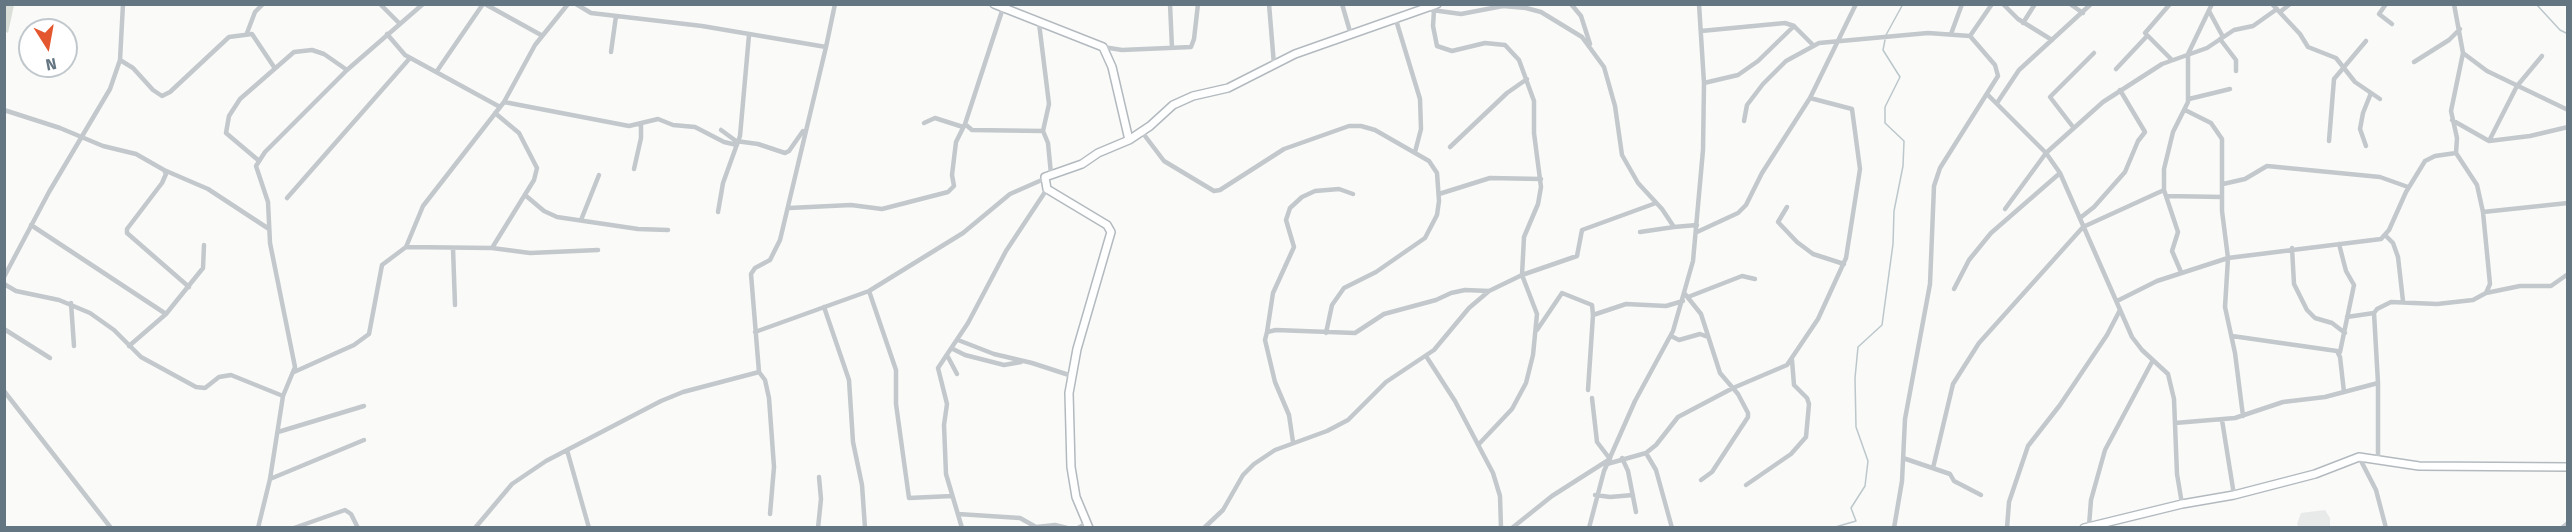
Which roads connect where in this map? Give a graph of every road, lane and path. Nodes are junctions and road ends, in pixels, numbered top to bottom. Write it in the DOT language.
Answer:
graph roads {
  1 [pos="123,4"];
  2 [pos="262,4"];
  3 [pos="380,4"];
  4 [pos="423,4"];
  5 [pos="484,4"];
  6 [pos="568,4"];
  7 [pos="576,4"];
  8 [pos="835,4"];
  9 [pos="994,4"];
  10 [pos="1170,4"];
  11 [pos="1198,4"];
  12 [pos="1269,4"];
  13 [pos="1342,4"];
  14 [pos="1571,4"];
  15 [pos="1699,4"];
  16 [pos="1856,4"];
  17 [pos="1962,4"];
  18 [pos="1992,4"];
  19 [pos="2003,4"];
  20 [pos="2035,4"];
  21 [pos="2070,4"];
  22 [pos="2091,4"];
  23 [pos="2170,4"];
  24 [pos="2290,4"];
  25 [pos="2386,4"];
  26 [pos="2454,4"];
  27 [pos="1528,6"];
  28 [pos="2210,7"];
  29 [pos="1003,8"];
  30 [pos="1433,8"];
  31 [pos="2276,8"];
  32 [pos="2083,13"];
  33 [pos="616,15"];
  34 [pos="1396,20"];
  35 [pos="2022,22"];
  36 [pos="1040,23"];
  37 [pos="400,24"];
  38 [pos="2392,24"];
  39 [pos="1794,26"];
  40 [pos="2460,28"];
  41 [pos="1701,31"];
  42 [pos="247,33"];
  43 [pos="1951,33"];
  44 [pos="387,34"];
  45 [pos="541,35"];
  46 [pos="749,35"];
  47 [pos="1351,35"];
  48 [pos="1970,36"];
  49 [pos="2147,36"];
  50 [pos="2221,38"];
  51 [pos="2052,40"];
  52 [pos="2366,41"];
  53 [pos="1839,42"];
  54 [pos="1816,44"];
  55 [pos="1590,45"];
  56 [pos="826,47"];
  57 [pos="1103,47"];
  58 [pos="1172,48"];
  59 [pos="611,51"];
  60 [pos="2094,53"];
  61 [pos="2463,53"];
  62 [pos="2188,54"];
  63 [pos="2542,56"];
  64 [pos="410,58"];
  65 [pos="120,60"];
  66 [pos="2172,60"];
  67 [pos="2414,62"];
  68 [pos="1274,65"];
  69 [pos="2344,66"];
  70 [pos="274,67"];
  71 [pos="2116,69"];
  72 [pos="347,70"];
  73 [pos="437,71"];
  74 [pos="2236,71"];
  75 [pos="1527,79"];
  76 [pos="1704,83"];
  77 [pos="2517,86"];
  78 [pos="2230,89"];
  79 [pos="2120,90"];
  80 [pos="2371,93"];
  81 [pos="1988,94"];
  82 [pos="1810,99"];
  83 [pos="2189,99"];
  84 [pos="2380,99"];
  85 [pos="504,102"];
  86 [pos="1997,103"];
  87 [pos="500,107"];
  88 [pos="4,110"];
  89 [pos="2185,110"];
  90 [pos="2568,110"];
  91 [pos="495,113"];
  92 [pos="2452,120"];
  93 [pos="1744,121"];
  94 [pos="924,123"];
  95 [pos="641,125"];
  96 [pos="964,126"];
  97 [pos="2567,126"];
  98 [pos="2073,127"];
  99 [pos="805,129"];
  100 [pos="721,130"];
  101 [pos="1042,131"];
  102 [pos="1142,132"];
  103 [pos="83,136"];
  104 [pos="1129,140"];
  105 [pos="2329,141"];
  106 [pos="2489,141"];
  107 [pos="738,143"];
  108 [pos="2366,146"];
  109 [pos="1450,147"];
  110 [pos="1415,152"];
  111 [pos="2046,153"];
  112 [pos="2456,153"];
  113 [pos="258,160"];
  114 [pos="634,169"];
  115 [pos="164,170"];
  116 [pos="2060,173"];
  117 [pos="1051,174"];
  118 [pos="599,175"];
  119 [pos="1044,179"];
  120 [pos="1541,179"];
  121 [pos="2223,184"];
  122 [pos="2408,187"];
  123 [pos="1047,189"];
  124 [pos="2164,189"];
  125 [pos="1353,194"];
  126 [pos="1439,194"];
  127 [pos="525,195"];
  128 [pos="2166,196"];
  129 [pos="286,198"];
  130 [pos="2222,198"];
  131 [pos="1656,203"];
  132 [pos="2568,203"];
  133 [pos="1787,207"];
  134 [pos="789,208"];
  135 [pos="2005,209"];
  136 [pos="718,212"];
  137 [pos="2483,212"];
  138 [pos="2080,218"];
  139 [pos="581,220"];
  140 [pos="31,225"];
  141 [pos="1697,225"];
  142 [pos="1674,227"];
  143 [pos="2084,227"];
  144 [pos="269,229"];
  145 [pos="669,230"];
  146 [pos="1640,232"];
  147 [pos="1697,232"];
  148 [pos="2385,235"];
  149 [pos="2339,244"];
  150 [pos="204,245"];
  151 [pos="406,248"];
  152 [pos="453,248"];
  153 [pos="492,248"];
  154 [pos="2292,248"];
  155 [pos="598,250"];
  156 [pos="2228,258"];
  157 [pos="1844,264"];
  158 [pos="2181,272"];
  159 [pos="2568,274"];
  160 [pos="1522,275"];
  161 [pos="4,277"];
  162 [pos="1755,279"];
  163 [pos="4,284"];
  164 [pos="189,287"];
  165 [pos="1954,289"];
  166 [pos="869,291"];
  167 [pos="1489,291"];
  168 [pos="2486,293"];
  169 [pos="1687,295"];
  170 [pos="1683,300"];
  171 [pos="2117,302"];
  172 [pos="2403,302"];
  173 [pos="71,303"];
  174 [pos="455,305"];
  175 [pos="824,307"];
  176 [pos="2120,310"];
  177 [pos="2374,313"];
  178 [pos="166,314"];
  179 [pos="1593,315"];
  180 [pos="2347,317"];
  181 [pos="4,329"];
  182 [pos="1537,330"];
  183 [pos="756,332"];
  184 [pos="1267,332"];
  185 [pos="1326,333"];
  186 [pos="2345,333"];
  187 [pos="1671,336"];
  188 [pos="2232,336"];
  189 [pos="1708,337"];
  190 [pos="958,340"];
  191 [pos="74,346"];
  192 [pos="129,346"];
  193 [pos="953,349"];
  194 [pos="2340,352"];
  195 [pos="1426,356"];
  196 [pos="948,357"];
  197 [pos="50,358"];
  198 [pos="1792,360"];
  199 [pos="2153,360"];
  200 [pos="1024,361"];
  201 [pos="294,372"];
  202 [pos="759,372"];
  203 [pos="957,374"];
  204 [pos="1072,376"];
  205 [pos="2378,383"];
  206 [pos="1733,388"];
  207 [pos="1588,390"];
  208 [pos="4,391"];
  209 [pos="2344,392"];
  210 [pos="283,396"];
  211 [pos="1592,398"];
  212 [pos="364,406"];
  213 [pos="2243,416"];
  214 [pos="2222,420"];
  215 [pos="2175,423"];
  216 [pos="278,432"];
  217 [pos="364,440"];
  218 [pos="1293,442"];
  219 [pos="1479,444"];
  220 [pos="567,450"];
  221 [pos="1646,453"];
  222 [pos="2360,457"];
  223 [pos="1622,458"];
  224 [pos="1903,458"];
  225 [pos="2378,458"];
  226 [pos="1609,461"];
  227 [pos="2568,467"];
  228 [pos="1933,468"];
  229 [pos="819,477"];
  230 [pos="270,479"];
  231 [pos="1701,480"];
  232 [pos="1746,485"];
  233 [pos="1595,495"];
  234 [pos="1633,495"];
  235 [pos="1981,495"];
  236 [pos="2234,495"];
  237 [pos="952,496"];
  238 [pos="2182,504"];
  239 [pos="1636,512"];
  240 [pos="770,514"];
  241 [pos="958,514"];
  242 [pos="2568,523"];
  243 [pos="1088,526"];
  244 [pos="2086,527"];
  245 [pos="111,528"];
  246 [pos="258,528"];
  247 [pos="294,528"];
  248 [pos="358,528"];
  249 [pos="475,528"];
  250 [pos="589,528"];
  251 [pos="818,528"];
  252 [pos="865,528"];
  253 [pos="962,528"];
  254 [pos="1068,528"];
  255 [pos="1078,528"];
  256 [pos="1204,528"];
  257 [pos="1501,528"];
  258 [pos="1512,528"];
  259 [pos="1589,528"];
  260 [pos="1672,528"];
  261 [pos="1894,528"];
  262 [pos="2007,528"];
  263 [pos="2386,528"];
  264 [pos="2562,528"];
  1 -- 65 [label="street"];
  2 -- 42 [label="street"];
  3 -- 37 [label="street"];
  4 -- 37 [label="street"];
  5 -- 45 [label="street"];
  5 -- 73 [label="street"];
  6 -- 45 [label="street"];
  7 -- 33 [label="street"];
  8 -- 56 [label="street"];
  9 -- 29 [label="street"];
  10 -- 58 [label="street"];
  11 -- 58 [label="street"];
  12 -- 68 [label="street"];
  13 -- 47 [label="street"];
  14 -- 55 [label="street"];
  15 -- 41 [label="street"];
  16 -- 53 [label="street"];
  17 -- 43 [label="street"];
  18 -- 48 [label="street"];
  19 -- 35 [label="street"];
  20 -- 35 [label="street"];
  21 -- 32 [label="street"];
  22 -- 32 [label="street"];
  23 -- 49 [label="street"];
  24 -- 31 [label="street"];
  25 -- 38 [label="street"];
  26 -- 40 [label="street"];
  27 -- 30 [label="street"];
  27 -- 55 [label="street"];
  28 -- 50 [label="street"];
  28 -- 62 [label="street"];
  29 -- 36 [label="street"];
  29 -- 96 [label="street"];
  30 -- 34 [label="street"];
  30 -- 75 [label="street"];
  31 -- 50 [label="street"];
  31 -- 69 [label="street"];
  32 -- 51 [label="street"];
  33 -- 46 [label="street"];
  33 -- 59 [label="street"];
  34 -- 47 [label="street"];
  34 -- 110 [label="street"];
  35 -- 51 [label="street"];
  36 -- 57 [label="street"];
  36 -- 101 [label="street"];
  37 -- 44 [label="street"];
  39 -- 41 [label="street"];
  39 -- 54 [label="street"];
  39 -- 76 [label="street"];
  40 -- 61 [label="street"];
  40 -- 67 [label="street"];
  41 -- 76 [label="street"];
  42 -- 65 [label="street"];
  42 -- 70 [label="street"];
  43 -- 48 [label="street"];
  43 -- 53 [label="street"];
  44 -- 64 [label="street"];
  44 -- 72 [label="street"];
  45 -- 85 [label="street"];
  46 -- 56 [label="street"];
  46 -- 107 [label="street"];
  47 -- 68 [label="street"];
  48 -- 81 [label="street"];
  49 -- 66 [label="street"];
  49 -- 71 [label="street"];
  50 -- 62 [label="street"];
  50 -- 74 [label="street"];
  51 -- 86 [label="street"];
  52 -- 69 [label="street"];
  53 -- 54 [label="street"];
  53 -- 82 [label="street"];
  54 -- 93 [label="street"];
  55 -- 131 [label="street"];
  56 -- 99 [label="street"];
  57 -- 58 [label="street"];
  57 -- 104 [label="street"];
  60 -- 98 [label="street"];
  61 -- 77 [label="street"];
  61 -- 92 [label="street"];
  62 -- 66 [label="street"];
  62 -- 83 [label="street"];
  63 -- 77 [label="street"];
  64 -- 73 [label="street"];
  64 -- 129 [label="street"];
  65 -- 103 [label="street"];
  66 -- 79 [label="street"];
  68 -- 102 [label="street"];
  69 -- 80 [label="street"];
  69 -- 105 [label="street"];
  70 -- 72 [label="street"];
  70 -- 113 [label="street"];
  72 -- 113 [label="street"];
  73 -- 87 [label="street"];
  75 -- 109 [label="street"];
  75 -- 120 [label="street"];
  76 -- 141 [label="street"];
  77 -- 90 [label="street"];
  77 -- 106 [label="street"];
  78 -- 83 [label="street"];
  79 -- 98 [label="street"];
  79 -- 138 [label="street"];
  80 -- 84 [label="street"];
  80 -- 108 [label="street"];
  81 -- 86 [label="street"];
  81 -- 224 [label="street"];
  82 -- 147 [label="street"];
  82 -- 157 [label="street"];
  83 -- 89 [label="street"];
  85 -- 87 [label="street"];
  85 -- 95 [label="street"];
  86 -- 111 [label="street"];
  87 -- 91 [label="street"];
  88 -- 103 [label="street"];
  89 -- 121 [label="street"];
  89 -- 124 [label="street"];
  91 -- 127 [label="street"];
  91 -- 151 [label="street"];
  92 -- 106 [label="street"];
  92 -- 112 [label="street"];
  94 -- 96 [label="street"];
  95 -- 107 [label="street"];
  95 -- 114 [label="street"];
  96 -- 101 [label="street"];
  96 -- 134 [label="street"];
  97 -- 106 [label="street"];
  98 -- 111 [label="street"];
  99 -- 107 [label="street"];
  99 -- 134 [label="street"];
  100 -- 107 [label="street"];
  101 -- 117 [label="street"];
  102 -- 104 [label="street"];
  102 -- 110 [label="street"];
  103 -- 115 [label="street"];
  103 -- 140 [label="street"];
  104 -- 117 [label="street"];
  107 -- 136 [label="street"];
  110 -- 126 [label="street"];
  111 -- 116 [label="street"];
  111 -- 135 [label="street"];
  112 -- 122 [label="street"];
  112 -- 137 [label="street"];
  113 -- 144 [label="street"];
  115 -- 144 [label="street"];
  115 -- 164 [label="street"];
  116 -- 138 [label="street"];
  116 -- 165 [label="street"];
  117 -- 119 [label="street"];
  118 -- 139 [label="street"];
  119 -- 123 [label="street"];
  119 -- 166 [label="street"];
  120 -- 126 [label="street"];
  120 -- 160 [label="street"];
  121 -- 122 [label="street"];
  121 -- 130 [label="street"];
  122 -- 148 [label="street"];
  123 -- 190 [label="street"];
  123 -- 204 [label="street"];
  124 -- 128 [label="street"];
  124 -- 143 [label="street"];
  125 -- 184 [label="street"];
  126 -- 185 [label="street"];
  127 -- 139 [label="street"];
  127 -- 153 [label="street"];
  128 -- 130 [label="street"];
  128 -- 158 [label="street"];
  130 -- 156 [label="street"];
  131 -- 142 [label="street"];
  131 -- 160 [label="street"];
  132 -- 137 [label="street"];
  133 -- 157 [label="street"];
  134 -- 183 [label="street"];
  137 -- 168 [label="street"];
  138 -- 143 [label="street"];
  139 -- 145 [label="street"];
  140 -- 161 [label="street"];
  140 -- 178 [label="street"];
  141 -- 142 [label="street"];
  141 -- 147 [label="street"];
  142 -- 146 [label="street"];
  143 -- 171 [label="street"];
  143 -- 228 [label="street"];
  144 -- 201 [label="street"];
  147 -- 169 [label="street"];
  148 -- 149 [label="street"];
  148 -- 172 [label="street"];
  149 -- 154 [label="street"];
  149 -- 180 [label="street"];
  150 -- 164 [label="street"];
  151 -- 152 [label="street"];
  151 -- 201 [label="street"];
  152 -- 153 [label="street"];
  152 -- 174 [label="street"];
  153 -- 155 [label="street"];
  154 -- 156 [label="street"];
  154 -- 186 [label="street"];
  156 -- 158 [label="street"];
  156 -- 188 [label="street"];
  157 -- 198 [label="street"];
  158 -- 171 [label="street"];
  159 -- 168 [label="street"];
  160 -- 167 [label="street"];
  160 -- 182 [label="street"];
  162 -- 169 [label="street"];
  163 -- 173 [label="street"];
  164 -- 178 [label="street"];
  166 -- 175 [label="street"];
  166 -- 237 [label="street"];
  167 -- 185 [label="street"];
  167 -- 195 [label="street"];
  168 -- 172 [label="street"];
  169 -- 170 [label="street"];
  169 -- 189 [label="street"];
  170 -- 179 [label="street"];
  170 -- 187 [label="street"];
  171 -- 176 [label="street"];
  172 -- 177 [label="street"];
  173 -- 191 [label="street"];
  173 -- 192 [label="street"];
  175 -- 183 [label="street"];
  175 -- 252 [label="street"];
  176 -- 199 [label="street"];
  176 -- 262 [label="street"];
  177 -- 180 [label="street"];
  177 -- 205 [label="street"];
  178 -- 192 [label="street"];
  179 -- 182 [label="street"];
  179 -- 207 [label="street"];
  180 -- 186 [label="street"];
  181 -- 197 [label="street"];
  182 -- 219 [label="street"];
  183 -- 202 [label="street"];
  184 -- 185 [label="street"];
  184 -- 218 [label="street"];
  186 -- 194 [label="street"];
  187 -- 189 [label="street"];
  187 -- 226 [label="street"];
  188 -- 194 [label="street"];
  188 -- 213 [label="street"];
  189 -- 206 [label="street"];
  190 -- 193 [label="street"];
  190 -- 200 [label="street"];
  192 -- 210 [label="street"];
  193 -- 196 [label="street"];
  193 -- 200 [label="street"];
  194 -- 209 [label="street"];
  195 -- 218 [label="street"];
  195 -- 219 [label="street"];
  196 -- 203 [label="street"];
  196 -- 237 [label="street"];
  198 -- 206 [label="street"];
  198 -- 232 [label="street"];
  199 -- 215 [label="street"];
  199 -- 244 [label="street"];
  200 -- 204 [label="street"];
  201 -- 210 [label="street"];
  202 -- 220 [label="street"];
  202 -- 240 [label="street"];
  204 -- 243 [label="street"];
  205 -- 209 [label="street"];
  205 -- 225 [label="street"];
  206 -- 221 [label="street"];
  206 -- 231 [label="street"];
  208 -- 245 [label="street"];
  209 -- 213 [label="street"];
  210 -- 216 [label="street"];
  211 -- 226 [label="street"];
  212 -- 216 [label="street"];
  213 -- 214 [label="street"];
  214 -- 215 [label="street"];
  214 -- 236 [label="street"];
  215 -- 238 [label="street"];
  216 -- 230 [label="street"];
  217 -- 230 [label="street"];
  218 -- 256 [label="street"];
  219 -- 257 [label="street"];
  220 -- 249 [label="street"];
  220 -- 250 [label="street"];
  221 -- 223 [label="street"];
  221 -- 260 [label="street"];
  222 -- 225 [label="street"];
  222 -- 236 [label="street"];
  222 -- 263 [label="street"];
  223 -- 226 [label="street"];
  223 -- 234 [label="street"];
  224 -- 228 [label="street"];
  224 -- 261 [label="street"];
  225 -- 227 [label="street"];
  226 -- 233 [label="street"];
  226 -- 258 [label="street"];
  228 -- 235 [label="street"];
  229 -- 251 [label="street"];
  230 -- 246 [label="street"];
  233 -- 234 [label="street"];
  233 -- 259 [label="street"];
  234 -- 239 [label="street"];
  236 -- 238 [label="street"];
  237 -- 241 [label="street"];
  238 -- 244 [label="street"];
  241 -- 253 [label="street"];
  241 -- 254 [label="street"];
  242 -- 264 [label="street"];
  243 -- 255 [label="street"];
  247 -- 248 [label="street"];
}
